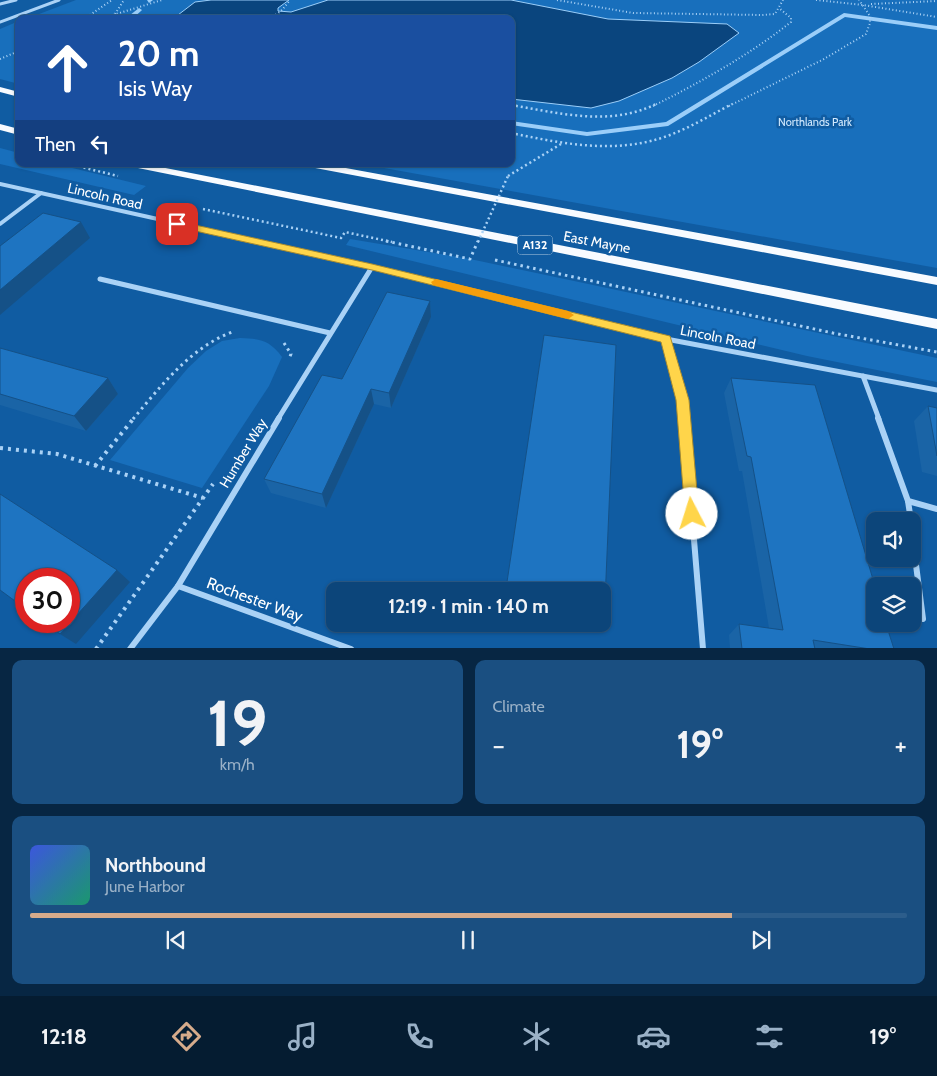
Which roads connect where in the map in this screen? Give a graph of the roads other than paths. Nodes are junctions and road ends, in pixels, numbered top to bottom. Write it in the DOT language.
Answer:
graph roads {
  1 [pos="16,0"];
  2 [pos="59,0"];
  3 [pos="0,4"];
  4 [pos="19,15"];
  5 [pos="15,16"];
  6 [pos="0,22"];
  7 [pos="0,89"];
  8 [pos="15,93"];
  9 [pos="0,127"];
  10 [pos="15,131"];
  11 [pos="147,167"];
  12 [pos="326,167"];
  13 [pos="0,184"];
  14 [pos="41,193"];
  15 [pos="0,224"];
  16 [pos="372,267"];
  17 [pos="100,279"];
  18 [pos="937,281"];
  19 [pos="937,324"];
  20 [pos="330,333"];
  21 [pos="666,339"];
  22 [pos="863,376"];
  23 [pos="937,390"];
  24 [pos="908,501"];
  25 [pos="937,509"];
  26 [pos="910,512"];
  27 [pos="916,567"];
  28 [pos="178,586"];
  29 [pos="923,619"];
  30 [pos="130,648"];
  31 [pos="351,648"];
  32 [pos="703,648"];
  1 -- 3 [label="street"];
  2 -- 4 [label="street"];
  5 -- 6 [label="street"];
  7 -- 8 [label="main road"];
  9 -- 10 [label="main road"];
  11 -- 19 [label="main road, East Mayne / A132"];
  12 -- 18 [label="main road, East Mayne"];
  13 -- 14 [label="street, Lincoln Road"];
  14 -- 15 [label="street"];
  14 -- 16 [label="street, Lincoln Road"];
  16 -- 20 [label="street, Humber Way"];
  16 -- 21 [label="street, Lincoln Road"];
  17 -- 20 [label="street"];
  20 -- 28 [label="street, Humber Way"];
  21 -- 22 [label="street, Lincoln Road"];
  21 -- 32 [label="street"];
  22 -- 23 [label="street, Lincoln Road"];
  22 -- 24 [label="street"];
  24 -- 25 [label="street"];
  24 -- 26 [label="street"];
  27 -- 29 [label="street"];
  28 -- 30 [label="street, Humber Way"];
  28 -- 31 [label="street, Rochester Way"];
}
